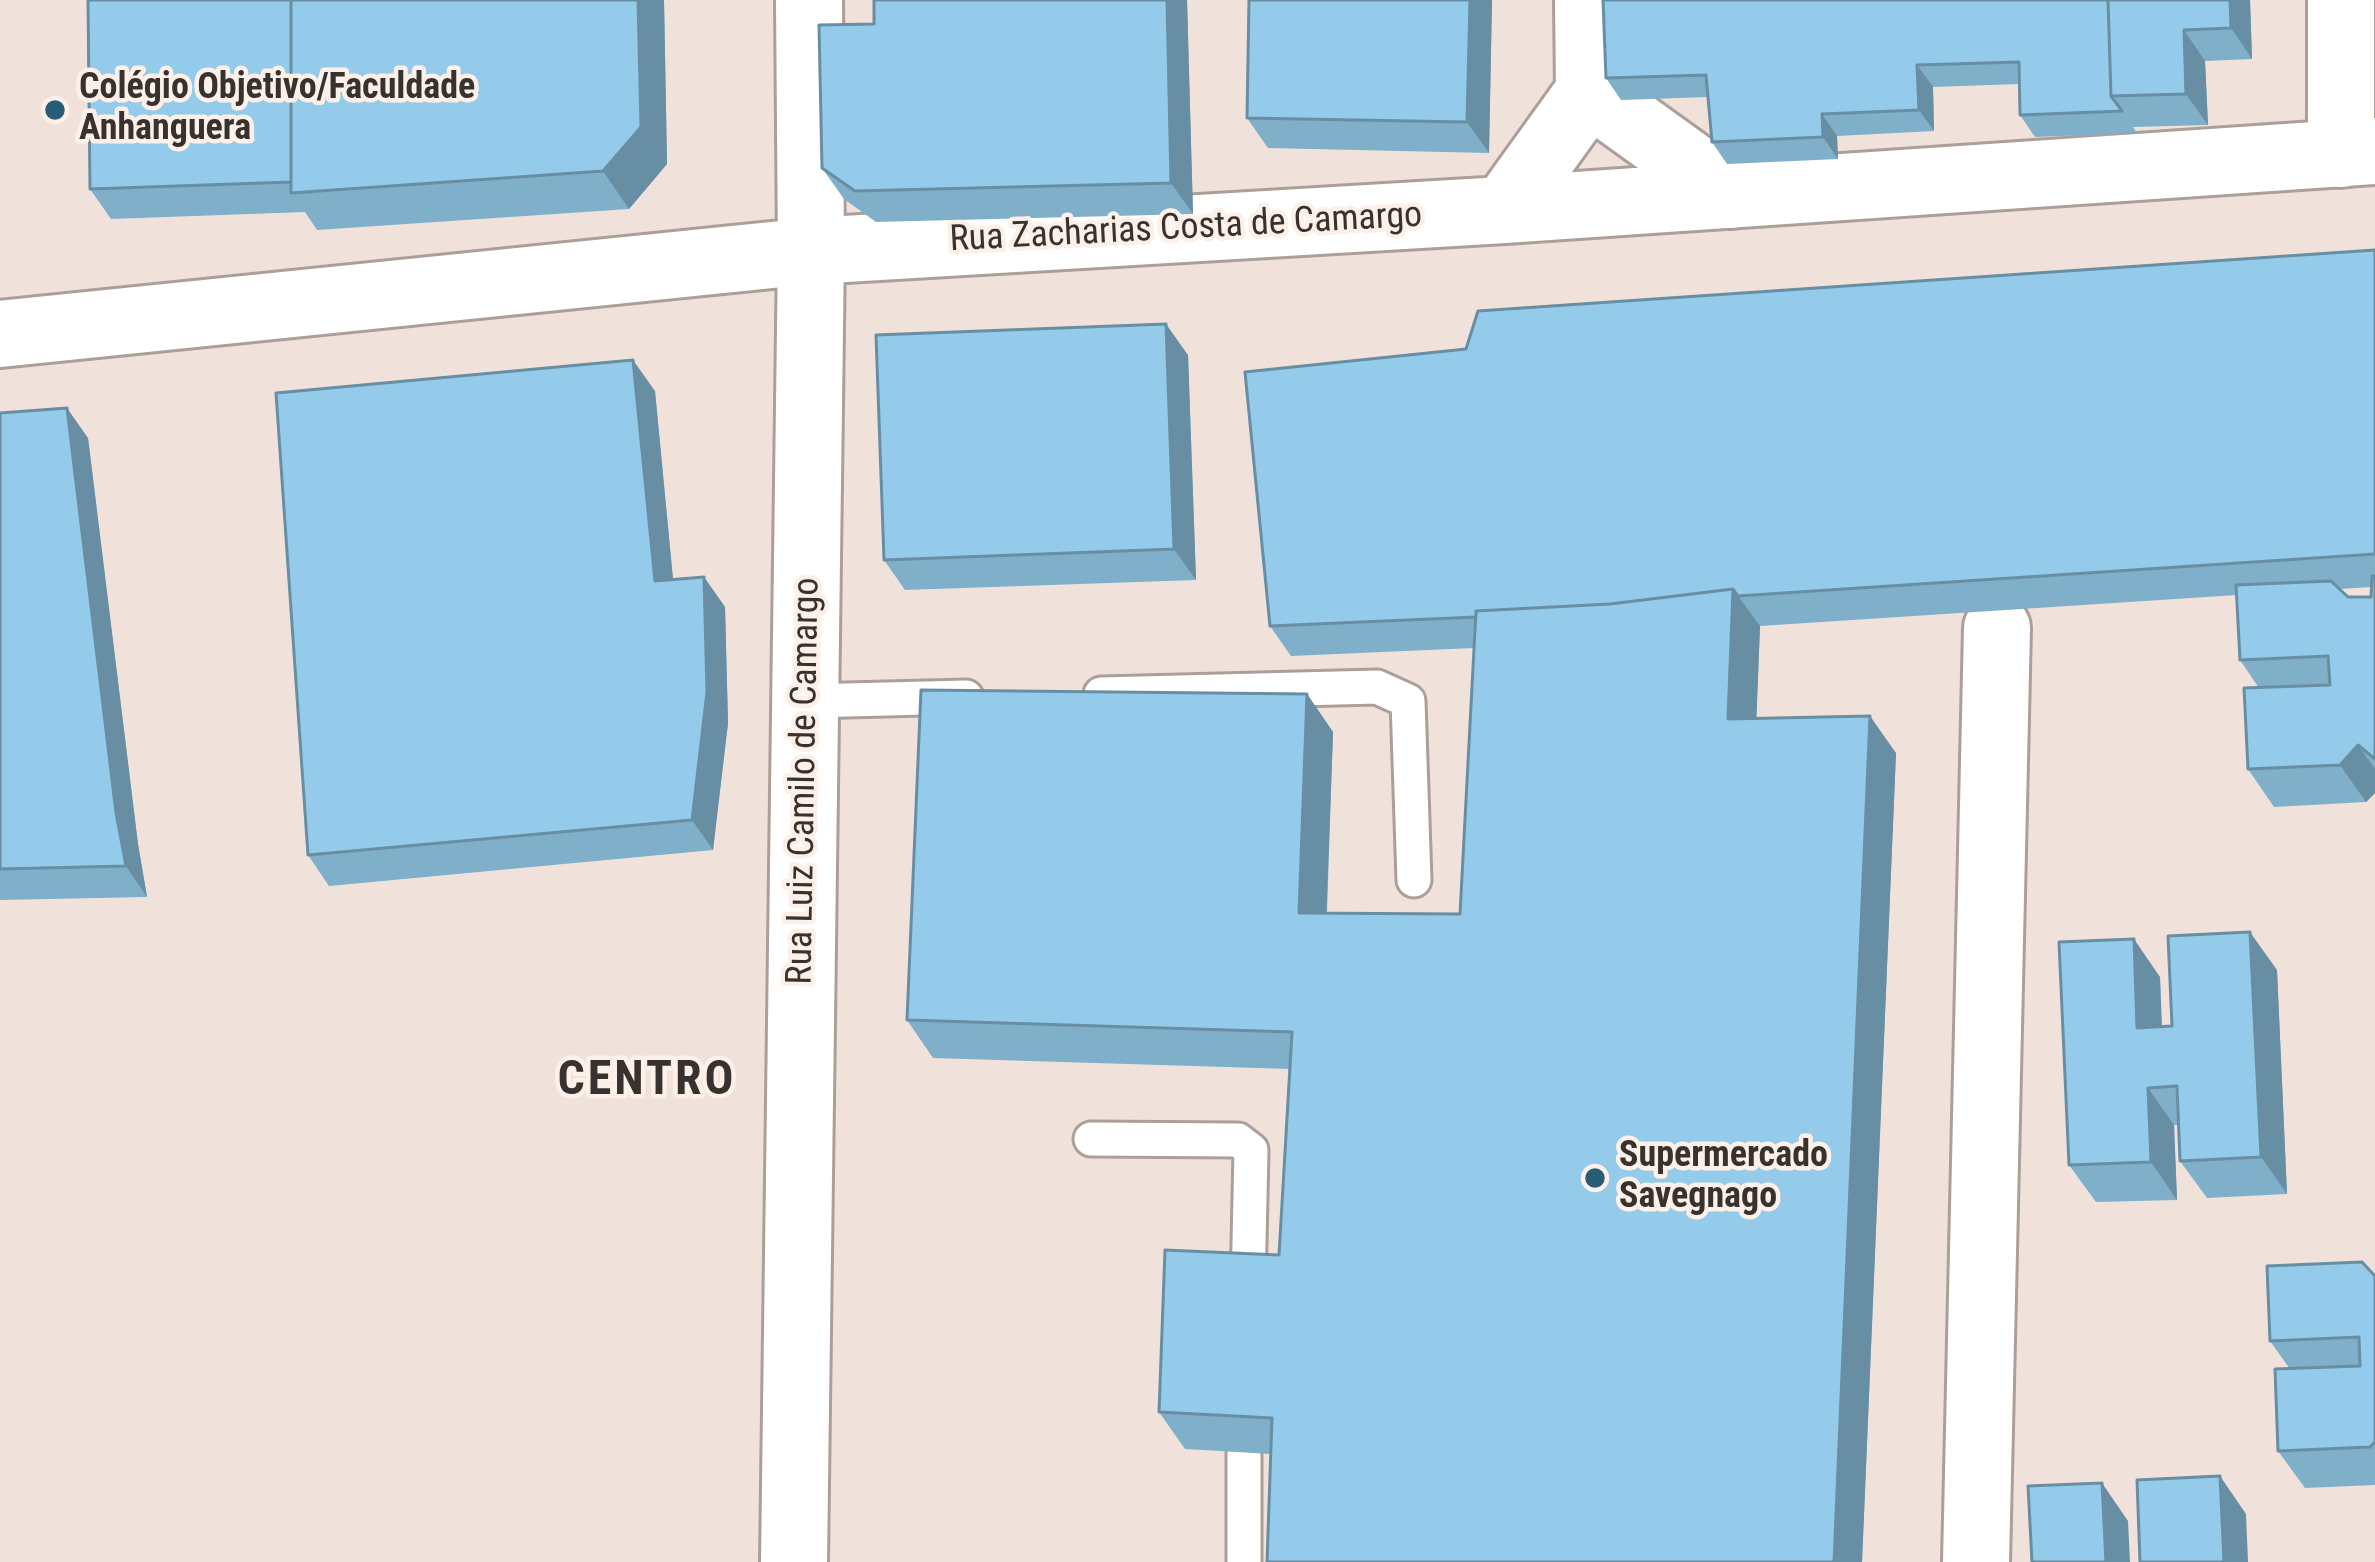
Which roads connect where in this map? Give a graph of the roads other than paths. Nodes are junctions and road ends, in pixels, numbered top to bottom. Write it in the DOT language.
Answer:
graph roads {
  1 [pos="809,0"];
  2 [pos="1588,0"];
  3 [pos="2341,0"];
  4 [pos="1589,92"];
  5 [pos="2358,153"];
  6 [pos="1732,195"];
  7 [pos="1504,210"];
  8 [pos="811,251"];
  9 [pos="0,334"];
  10 [pos="1997,628"];
  11 [pos="1068,694"];
  12 [pos="996,696"];
  13 [pos="806,701"];
  14 [pos="1414,880"];
  15 [pos="1091,1139"];
  16 [pos="1248,1290"];
  17 [pos="1244,1453"];
  18 [pos="794,1562"];
  19 [pos="1244,1562"];
  20 [pos="1976,1562"];
  1 -- 8 [label="main road, Rua Luiz Camilo de Camargo"];
  2 -- 4 [label="main road"];
  3 -- 5 [label="main road"];
  4 -- 6 [label="main road"];
  4 -- 7 [label="main road"];
  5 -- 6 [label="main road, Rua Zacharias Costa de Camargo"];
  6 -- 7 [label="main road, Rua Zacharias Costa de Camargo"];
  7 -- 8 [label="main road, Rua Zacharias Costa de Camargo"];
  8 -- 9 [label="main road, Rua Zacharias Costa de Camargo"];
  8 -- 13 [label="main road, Rua Luiz Camilo de Camargo"];
  10 -- 20 [label="main road"];
  11 -- 14 [label="lane"];
  12 -- 13 [label="lane"];
  13 -- 18 [label="main road, Rua Luiz Camilo de Camargo"];
  15 -- 16 [label="lane"];
  17 -- 19 [label="lane"];
}
